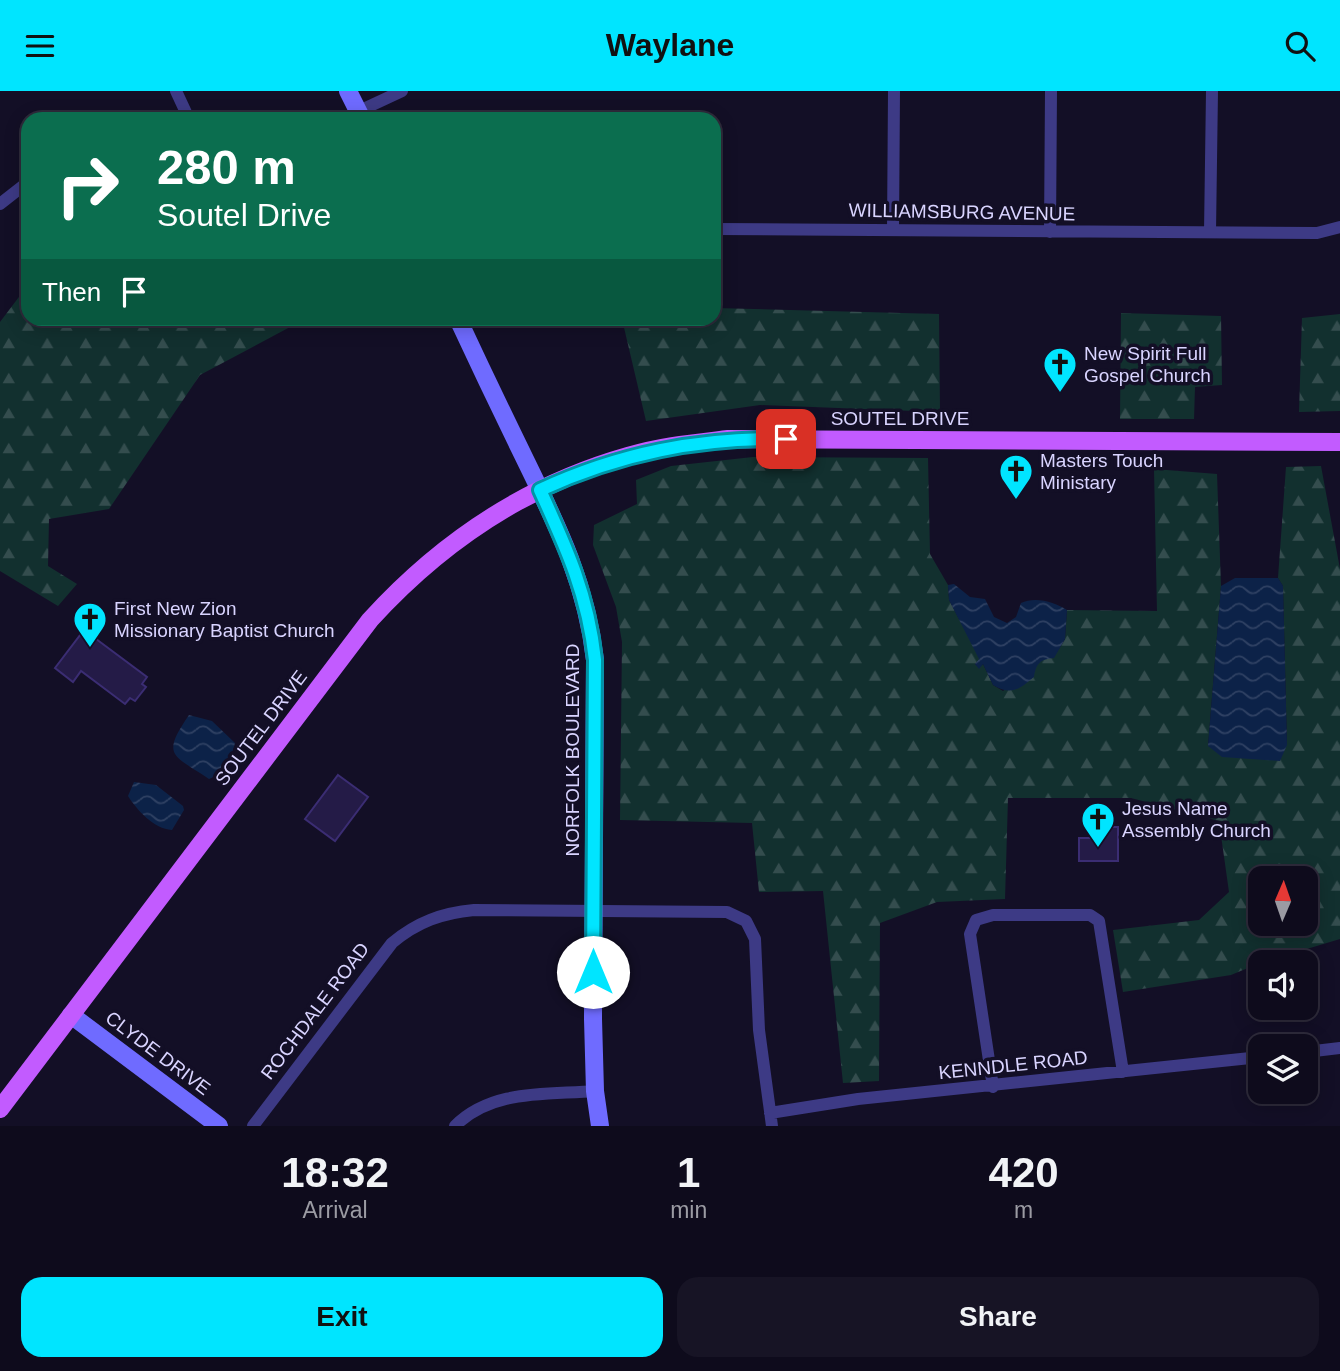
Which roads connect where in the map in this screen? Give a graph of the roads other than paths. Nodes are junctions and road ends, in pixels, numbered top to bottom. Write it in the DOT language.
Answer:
graph roads {
  1 [pos="176,91"];
  2 [pos="348,91"];
  3 [pos="402,91"];
  4 [pos="894,91"];
  5 [pos="1051,91"];
  6 [pos="1212,91"];
  7 [pos="186,112"];
  8 [pos="353,112"];
  9 [pos="363,112"];
  10 [pos="21,188"];
  11 [pos="0,204"];
  12 [pos="1340,227"];
  13 [pos="721,229"];
  14 [pos="893,230"];
  15 [pos="1050,232"];
  16 [pos="1210,232"];
  17 [pos="460,326"];
  18 [pos="1340,442"];
  19 [pos="540,490"];
  20 [pos="594,911"];
  21 [pos="71,1015"];
  22 [pos="1340,1048"];
  23 [pos="1318,1051"];
  24 [pos="1248,1058"];
  25 [pos="1123,1072"];
  26 [pos="993,1087"];
  27 [pos="595,1091"];
  28 [pos="0,1109"];
  29 [pos="771,1119"];
  30 [pos="219,1126"];
  31 [pos="253,1126"];
  32 [pos="455,1126"];
  33 [pos="600,1126"];
  1 -- 7 [label="street"];
  2 -- 8 [label="street"];
  3 -- 9 [label="street"];
  4 -- 14 [label="street"];
  5 -- 15 [label="street"];
  6 -- 16 [label="street"];
  10 -- 11 [label="street"];
  12 -- 16 [label="street, WILLIAMSBURG AVENUE"];
  13 -- 14 [label="street, WILLIAMSBURG AVENUE"];
  14 -- 15 [label="street, WILLIAMSBURG AVENUE"];
  15 -- 16 [label="street, WILLIAMSBURG AVENUE"];
  17 -- 19 [label="street, NORFOLK BOULEVARD"];
  18 -- 19 [label="main road, SOUTEL DRIVE"];
  19 -- 20 [label="street, NORFOLK BOULEVARD"];
  19 -- 21 [label="main road, SOUTEL DRIVE"];
  20 -- 27 [label="street, NORFOLK BOULEVARD"];
  20 -- 29 [label="street, ROCHDALE ROAD"];
  20 -- 31 [label="street, ROCHDALE ROAD"];
  21 -- 28 [label="main road, SOUTEL DRIVE"];
  21 -- 30 [label="street, CLYDE DRIVE"];
  22 -- 23 [label="street"];
  24 -- 25 [label="street, KENNDLE ROAD"];
  25 -- 26 [label="street, KENNDLE ROAD"];
  25 -- 26 [label="street"];
  26 -- 29 [label="street, KENNDLE ROAD"];
  27 -- 32 [label="street"];
  27 -- 33 [label="street, NORFOLK BOULEVARD"];
}
